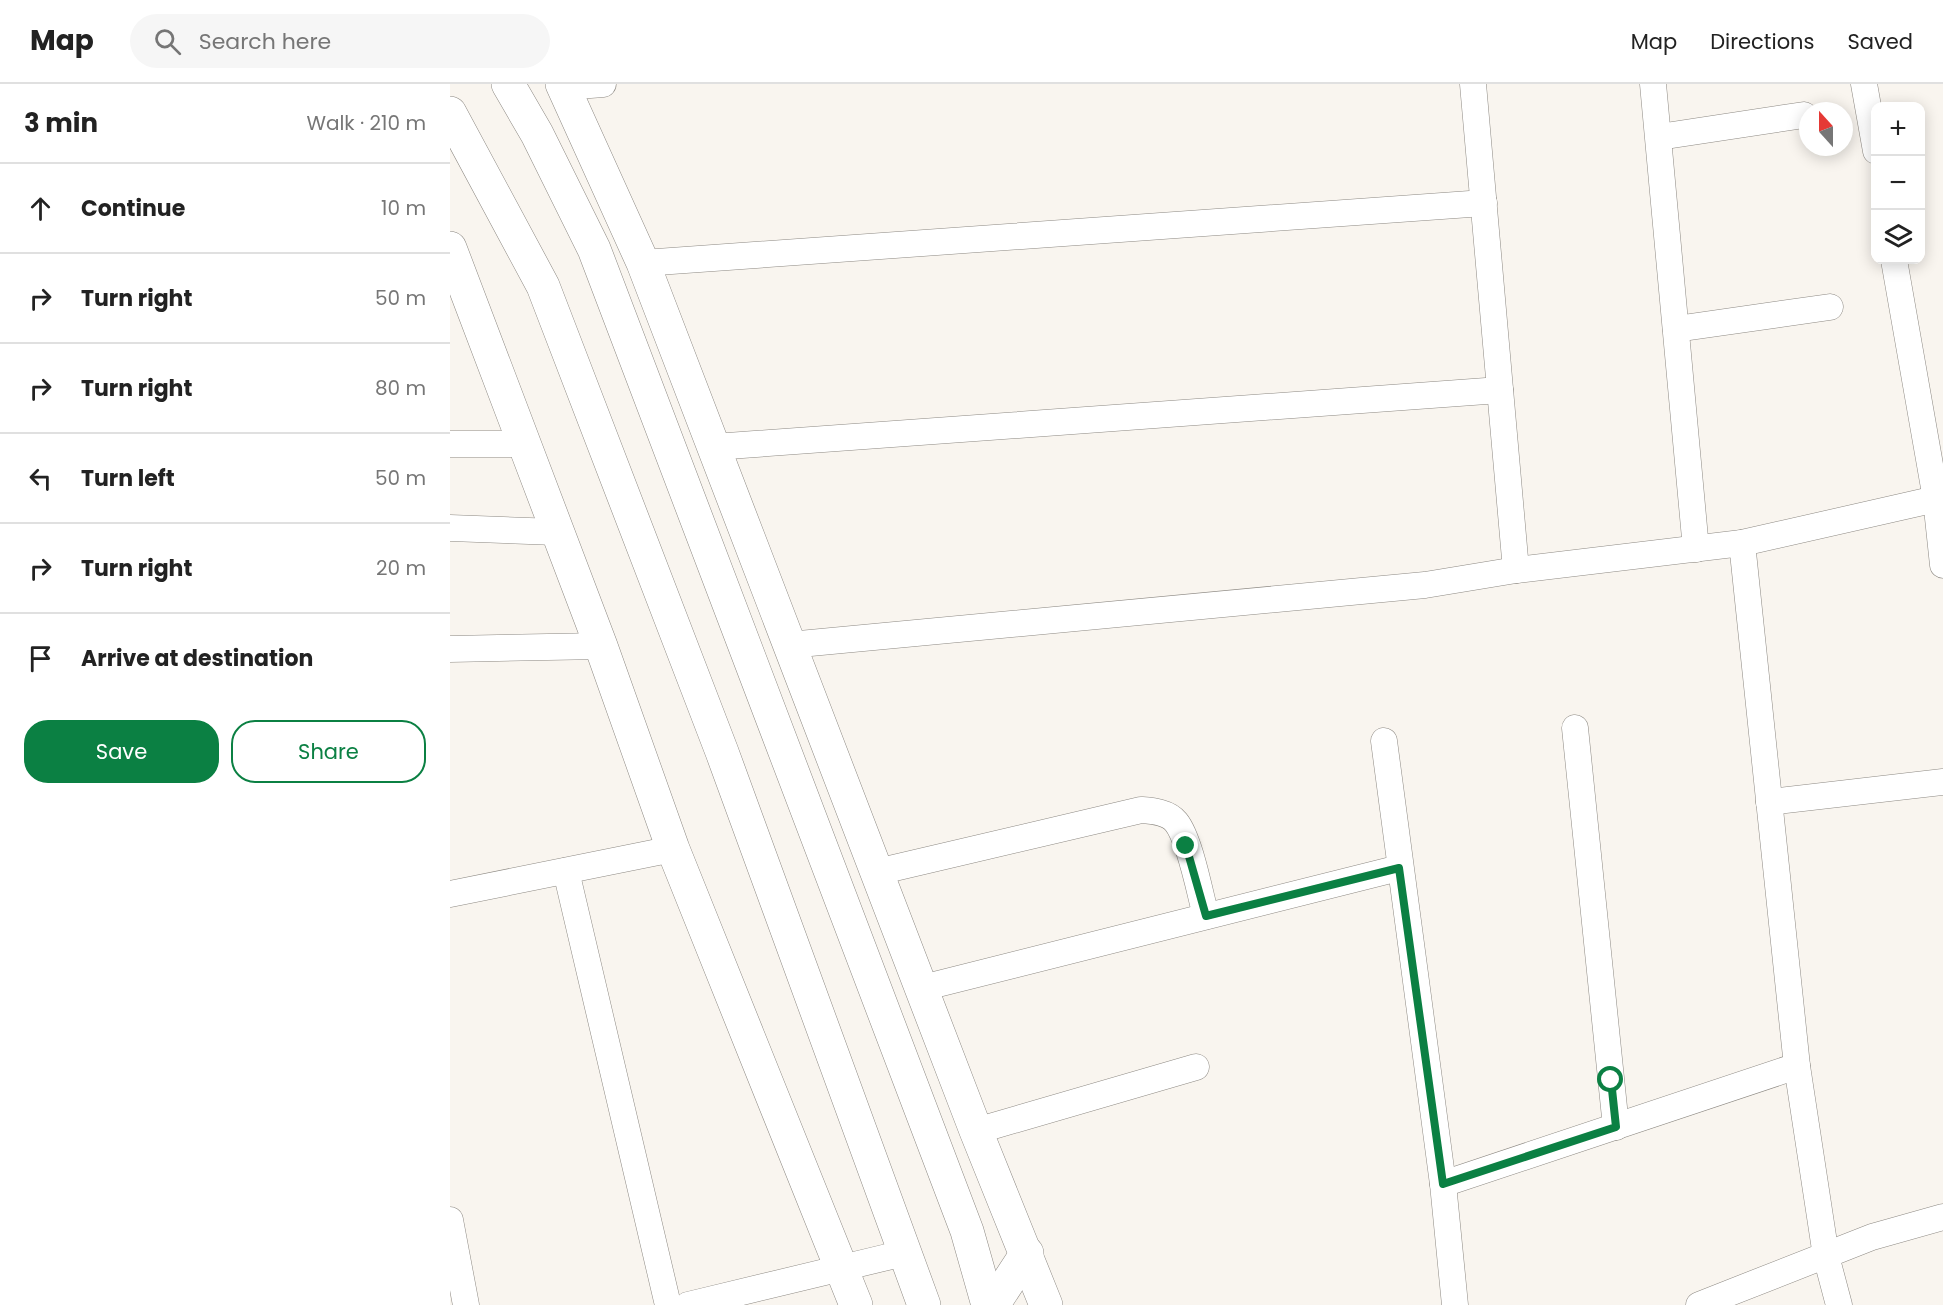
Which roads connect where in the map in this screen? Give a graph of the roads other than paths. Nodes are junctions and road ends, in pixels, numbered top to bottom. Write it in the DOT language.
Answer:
graph roads {
  1 [pos="508,84"];
  2 [pos="603,84"];
  3 [pos="1473,84"];
  4 [pos="1653,84"];
  5 [pos="1864,84"];
  6 [pos="563,85"];
  7 [pos="450,113"];
  8 [pos="1799,116"];
  9 [pos="1871,127"];
  10 [pos="1659,138"];
  11 [pos="1484,203"];
  12 [pos="450,248"];
  13 [pos="643,263"];
  14 [pos="1895,264"];
  15 [pos="458,286"];
  16 [pos="1830,307"];
  17 [pos="1676,329"];
  18 [pos="1500,390"];
  19 [pos="450,444"];
  20 [pos="526,444"];
  21 [pos="714,447"];
  22 [pos="1936,499"];
  23 [pos="450,528"];
  24 [pos="556,532"];
  25 [pos="1742,543"];
  26 [pos="1696,549"];
  27 [pos="1943,565"];
  28 [pos="1515,570"];
  29 [pos="789,645"];
  30 [pos="601,646"];
  31 [pos="450,649"];
  32 [pos="1575,728"];
  33 [pos="1384,741"];
  34 [pos="1943,782"];
  35 [pos="1769,802"];
  36 [pos="673,849"];
  37 [pos="1399,868"];
  38 [pos="566,870"];
  39 [pos="877,872"];
  40 [pos="450,894"];
  41 [pos="1206,916"];
  42 [pos="922,988"];
  43 [pos="1797,1066"];
  44 [pos="1196,1067"];
  45 [pos="1616,1127"];
  46 [pos="976,1131"];
  47 [pos="1443,1184"];
  48 [pos="1943,1217"];
  49 [pos="450,1220"];
  50 [pos="904,1253"];
  51 [pos="1027,1253"];
  52 [pos="1826,1256"];
  53 [pos="841,1269"];
  54 [pos="466,1305"];
  55 [pos="668,1305"];
  56 [pos="688,1305"];
  57 [pos="856,1305"];
  58 [pos="924,1305"];
  59 [pos="988,1305"];
  60 [pos="993,1305"];
  61 [pos="1046,1305"];
  62 [pos="1455,1305"];
  63 [pos="1699,1305"];
  64 [pos="1839,1305"];
  1 -- 59 [label="main road"];
  2 -- 6 [label="street"];
  3 -- 11 [label="street"];
  4 -- 10 [label="street"];
  5 -- 9 [label="street"];
  6 -- 13 [label="main road"];
  7 -- 50 [label="main road"];
  8 -- 10 [label="street"];
  10 -- 17 [label="street"];
  11 -- 13 [label="street"];
  11 -- 18 [label="street"];
  12 -- 15 [label="main road"];
  13 -- 21 [label="main road"];
  14 -- 22 [label="street"];
  15 -- 20 [label="main road"];
  16 -- 17 [label="street"];
  17 -- 26 [label="street"];
  18 -- 21 [label="street"];
  18 -- 28 [label="street"];
  19 -- 20 [label="street"];
  20 -- 24 [label="main road"];
  21 -- 29 [label="main road"];
  22 -- 25 [label="street"];
  22 -- 27 [label="street"];
  23 -- 24 [label="street"];
  24 -- 30 [label="main road"];
  25 -- 26 [label="street"];
  25 -- 35 [label="street"];
  26 -- 28 [label="street"];
  28 -- 29 [label="street"];
  29 -- 39 [label="main road"];
  30 -- 31 [label="street"];
  30 -- 36 [label="main road"];
  32 -- 45 [label="street"];
  33 -- 37 [label="street"];
  34 -- 35 [label="street"];
  35 -- 43 [label="street"];
  36 -- 38 [label="street"];
  36 -- 53 [label="main road"];
  37 -- 41 [label="street"];
  37 -- 47 [label="street"];
  38 -- 40 [label="street"];
  38 -- 55 [label="street"];
  39 -- 41 [label="street"];
  39 -- 42 [label="main road"];
  41 -- 42 [label="street"];
  42 -- 46 [label="main road"];
  43 -- 45 [label="street"];
  43 -- 52 [label="street"];
  44 -- 46 [label="street"];
  45 -- 47 [label="street"];
  46 -- 51 [label="main road"];
  47 -- 62 [label="street"];
  48 -- 52 [label="street"];
  49 -- 54 [label="street"];
  50 -- 53 [label="street"];
  50 -- 58 [label="main road"];
  51 -- 60 [label="main road"];
  51 -- 61 [label="main road"];
  52 -- 63 [label="street"];
  52 -- 64 [label="street"];
  53 -- 56 [label="street"];
  53 -- 57 [label="main road"];
}
